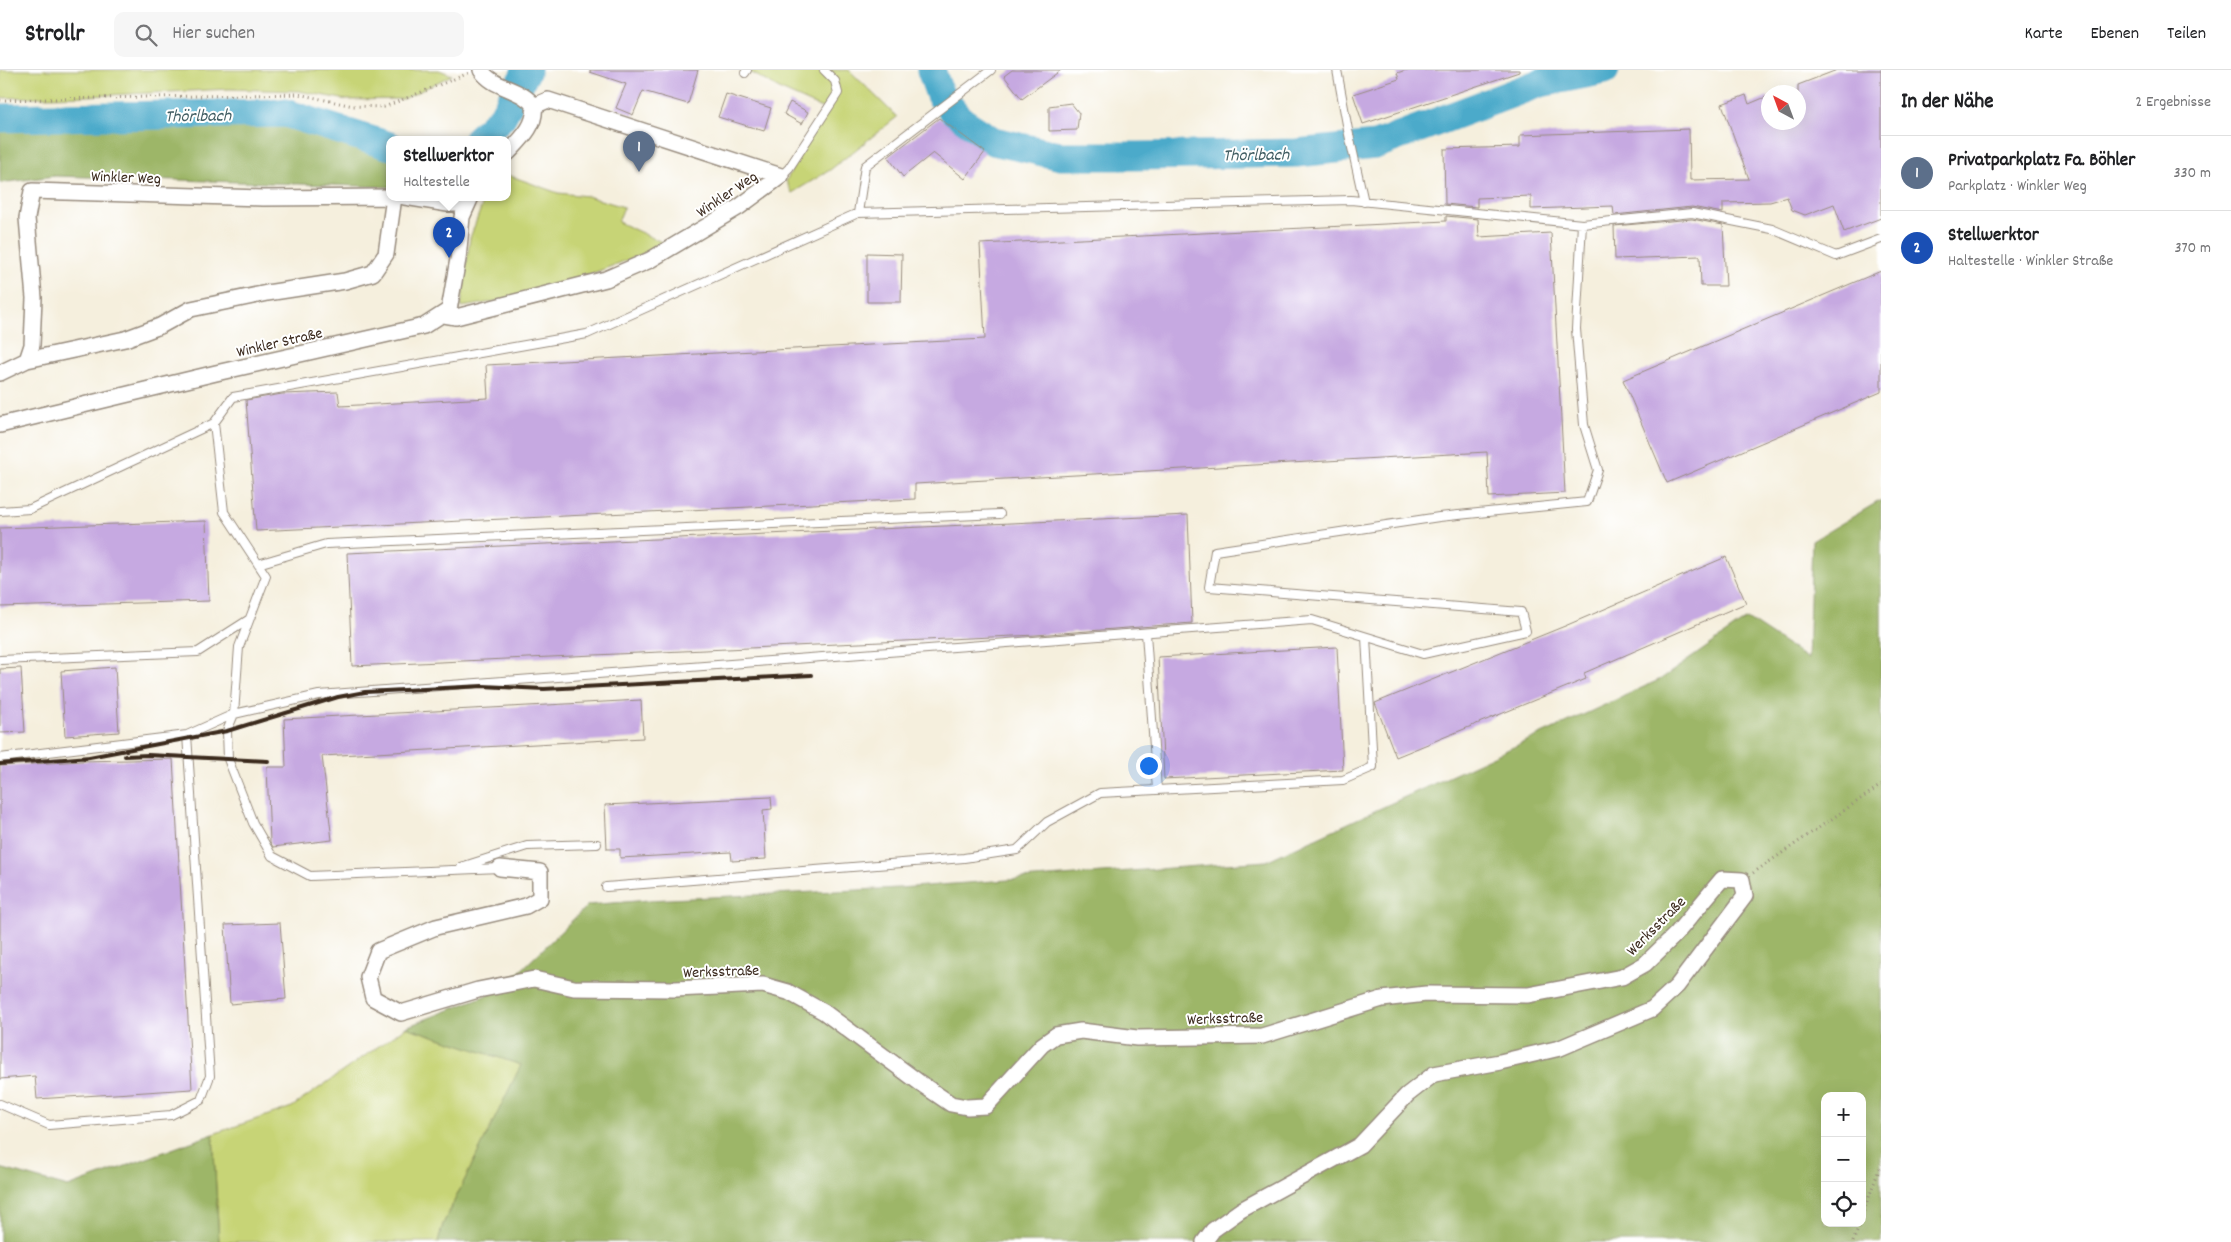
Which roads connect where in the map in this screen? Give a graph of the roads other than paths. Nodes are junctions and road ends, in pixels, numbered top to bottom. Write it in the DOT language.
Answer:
graph roads {
  1 [pos="824,70"];
  2 [pos="991,70"];
  3 [pos="1338,70"];
  4 [pos="476,71"];
  5 [pos="531,102"];
  6 [pos="511,150"];
  7 [pos="781,176"];
  8 [pos="386,197"];
  9 [pos="392,201"];
  10 [pos="430,201"];
  11 [pos="464,201"];
  12 [pos="469,201"];
  13 [pos="1364,202"];
  14 [pos="858,213"];
  15 [pos="1582,224"];
  16 [pos="1881,240"];
  17 [pos="444,315"];
  18 [pos="27,360"];
  19 [pos="0,373"];
  20 [pos="214,423"];
  21 [pos="0,426"];
  22 [pos="0,511"];
  23 [pos="1000,514"];
  24 [pos="258,564"];
  25 [pos="249,620"];
  26 [pos="1146,633"];
  27 [pos="1366,637"];
  28 [pos="0,660"];
  29 [pos="234,714"];
  30 [pos="187,735"];
  31 [pos="0,758"];
  32 [pos="1157,790"];
  33 [pos="597,844"];
  34 [pos="500,868"];
  35 [pos="452,870"];
  36 [pos="606,886"];
  37 [pos="0,1104"];
  38 [pos="1204,1242"];
  1 -- 7 [label="lane"];
  2 -- 14 [label="lane"];
  3 -- 13 [label="lane"];
  4 -- 5 [label="street"];
  5 -- 6 [label="street"];
  5 -- 7 [label="street, Winkler Weg"];
  7 -- 17 [label="street, Winkler Weg"];
  8 -- 18 [label="street, Winkler Weg"];
  9 -- 18 [label="street"];
  10 -- 11 [label="street"];
  12 -- 17 [label="street"];
  13 -- 14 [label="lane"];
  13 -- 15 [label="lane"];
  14 -- 20 [label="lane"];
  15 -- 16 [label="lane"];
  15 -- 27 [label="lane"];
  17 -- 21 [label="street, Winkler Straße"];
  18 -- 19 [label="street"];
  20 -- 22 [label="lane"];
  20 -- 24 [label="lane"];
  23 -- 24 [label="lane"];
  24 -- 25 [label="lane"];
  25 -- 28 [label="lane"];
  25 -- 29 [label="lane"];
  26 -- 27 [label="lane"];
  26 -- 29 [label="lane"];
  26 -- 32 [label="lane"];
  27 -- 32 [label="lane"];
  29 -- 30 [label="lane"];
  29 -- 35 [label="lane"];
  30 -- 31 [label="lane"];
  30 -- 37 [label="lane"];
  32 -- 36 [label="lane"];
  33 -- 35 [label="lane"];
  34 -- 35 [label="lane"];
  34 -- 38 [label="street, Werksstraße"];
}
